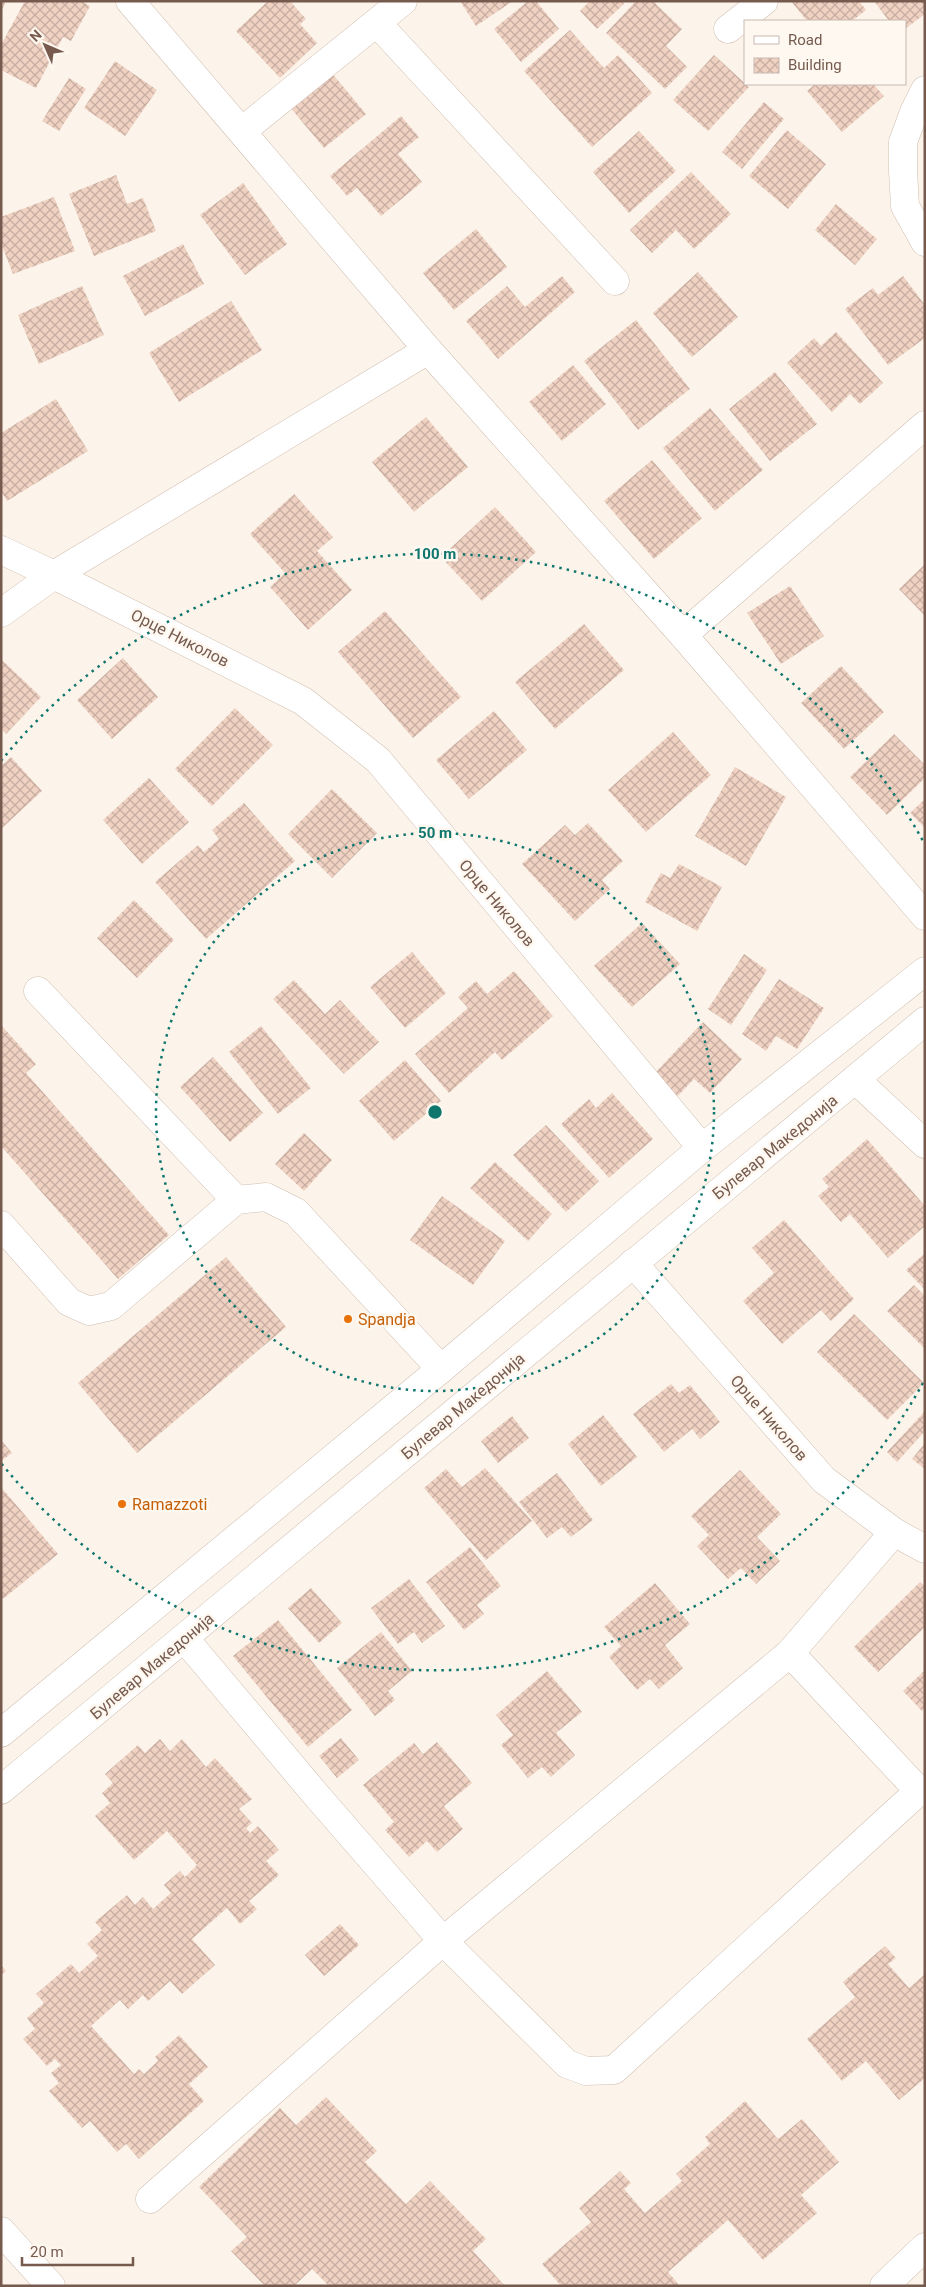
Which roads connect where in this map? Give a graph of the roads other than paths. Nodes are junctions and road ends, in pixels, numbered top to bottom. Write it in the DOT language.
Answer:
graph roads {
  1 [pos="130,1"];
  2 [pos="403,1"];
  3 [pos="764,1"];
  4 [pos="377,23"];
  5 [pos="728,29"];
  6 [pos="925,90"];
  7 [pos="242,131"];
  8 [pos="925,242"];
  9 [pos="615,281"];
  10 [pos="428,350"];
  11 [pos="925,425"];
  12 [pos="1,550"];
  13 [pos="54,574"];
  14 [pos="1,613"];
  15 [pos="683,635"];
  16 [pos="925,916"];
  17 [pos="925,970"];
  18 [pos="38,991"];
  19 [pos="925,1021"];
  20 [pos="856,1080"];
  21 [pos="925,1144"];
  22 [pos="702,1148"];
  23 [pos="236,1200"];
  24 [pos="1,1225"];
  25 [pos="633,1264"];
  26 [pos="441,1369"];
  27 [pos="894,1532"];
  28 [pos="925,1550"];
  29 [pos="185,1639"];
  30 [pos="790,1653"];
  31 [pos="1,1733"];
  32 [pos="1,1790"];
  33 [pos="443,1940"];
  34 [pos="150,2198"];
  35 [pos="1,2231"];
  36 [pos="925,2247"];
  37 [pos="52,2286"];
  38 [pos="884,2286"];
  1 -- 7 [label="street"];
  2 -- 4 [label="street"];
  3 -- 5 [label="street"];
  4 -- 7 [label="street"];
  4 -- 9 [label="street"];
  6 -- 8 [label="street"];
  7 -- 10 [label="street"];
  10 -- 13 [label="street"];
  10 -- 15 [label="street"];
  11 -- 15 [label="street"];
  12 -- 13 [label="street, Орце Николов"];
  13 -- 14 [label="street"];
  13 -- 22 [label="street, Орце Николов"];
  15 -- 16 [label="street"];
  17 -- 22 [label="street"];
  18 -- 23 [label="street"];
  19 -- 20 [label="street, Булевар Македонија"];
  20 -- 21 [label="street"];
  20 -- 25 [label="street, Булевар Македонија"];
  22 -- 26 [label="street"];
  23 -- 24 [label="street"];
  23 -- 26 [label="street"];
  25 -- 27 [label="street, Орце Николов"];
  25 -- 29 [label="street, Булевар Македонија"];
  26 -- 31 [label="street"];
  27 -- 28 [label="street, Орце Николов"];
  27 -- 30 [label="street"];
  29 -- 32 [label="street, Булевар Македонија"];
  29 -- 33 [label="street"];
  30 -- 33 [label="street"];
  30 -- 33 [label="street"];
  33 -- 34 [label="street"];
  35 -- 37 [label="street"];
  36 -- 38 [label="street"];
}
